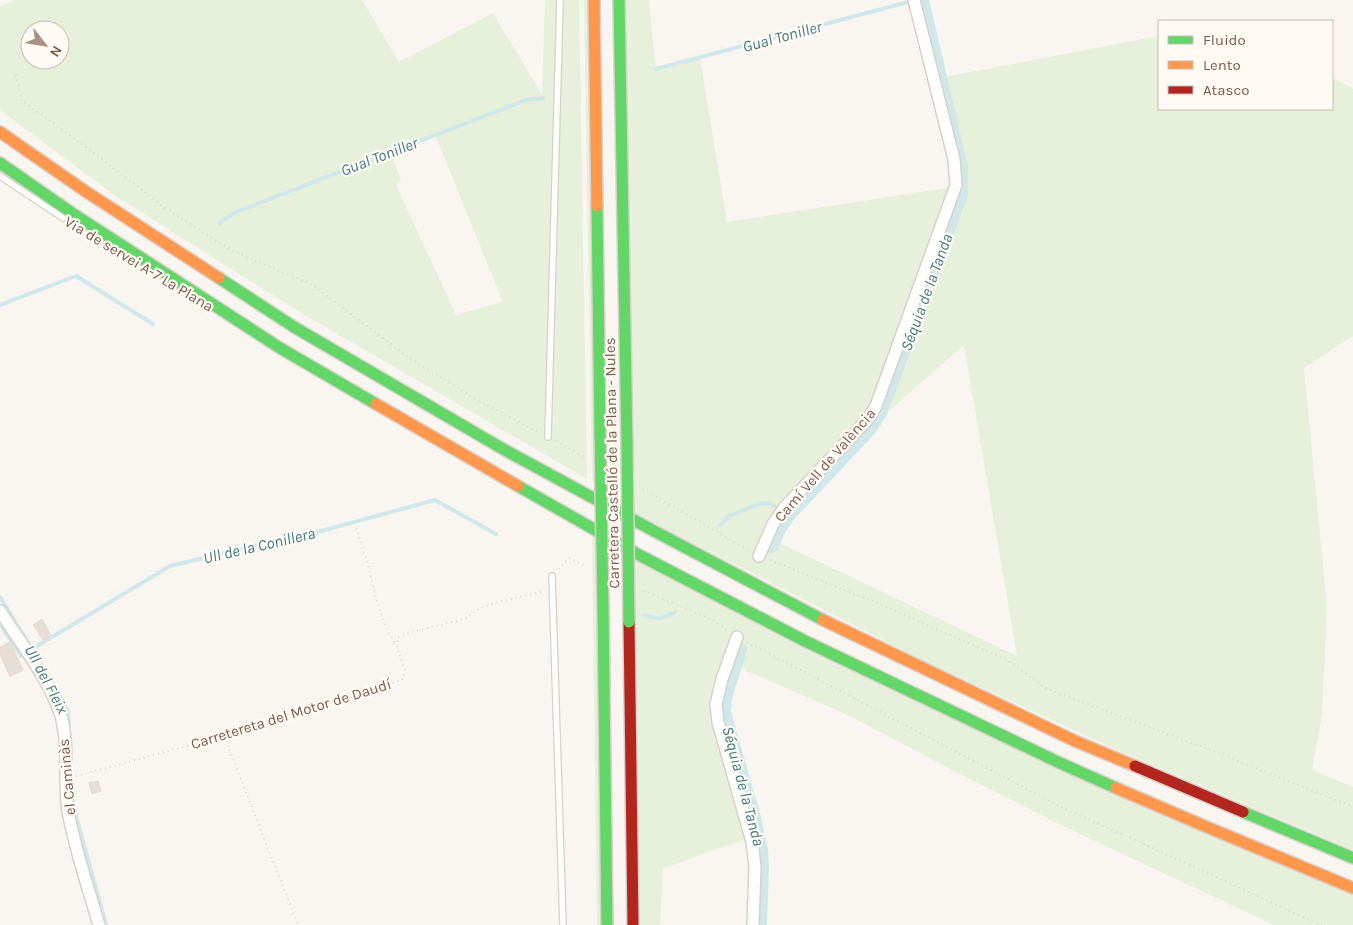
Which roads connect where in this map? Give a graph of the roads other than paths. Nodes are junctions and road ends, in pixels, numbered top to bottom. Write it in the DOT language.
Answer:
graph roads {
  1 [pos="560,0"];
  2 [pos="594,0"];
  3 [pos="619,0"];
  4 [pos="914,0"];
  5 [pos="0,126"];
  6 [pos="0,132"];
  7 [pos="0,163"];
  8 [pos="0,176"];
  9 [pos="85,191"];
  10 [pos="67,221"];
  11 [pos="135,262"];
  12 [pos="280,348"];
  13 [pos="548,437"];
  14 [pos="759,556"];
  15 [pos="552,576"];
  16 [pos="0,611"];
  17 [pos="737,637"];
  18 [pos="1353,858"];
  19 [pos="1353,888"];
  20 [pos="99,925"];
  21 [pos="563,925"];
  22 [pos="607,925"];
  23 [pos="633,925"];
  24 [pos="753,925"];
  1 -- 13 [label="lane"];
  2 -- 22 [label="main road, Carretera Castelló de la Plana - Nules, bridge"];
  3 -- 23 [label="main road, Carretera Castelló de la Plana - Nules, bridge"];
  4 -- 14 [label="street, Camí Vell de València"];
  5 -- 9 [label="lane"];
  6 -- 9 [label="main road"];
  7 -- 12 [label="main road"];
  8 -- 10 [label="lane, Via de servei A-7 La Plana"];
  9 -- 18 [label="main road"];
  11 -- 12 [label="lane, Via de servei A-7 La Plana"];
  12 -- 19 [label="main road"];
  15 -- 21 [label="lane"];
  16 -- 20 [label="street, el Caminàs"];
  17 -- 24 [label="street"];
}
